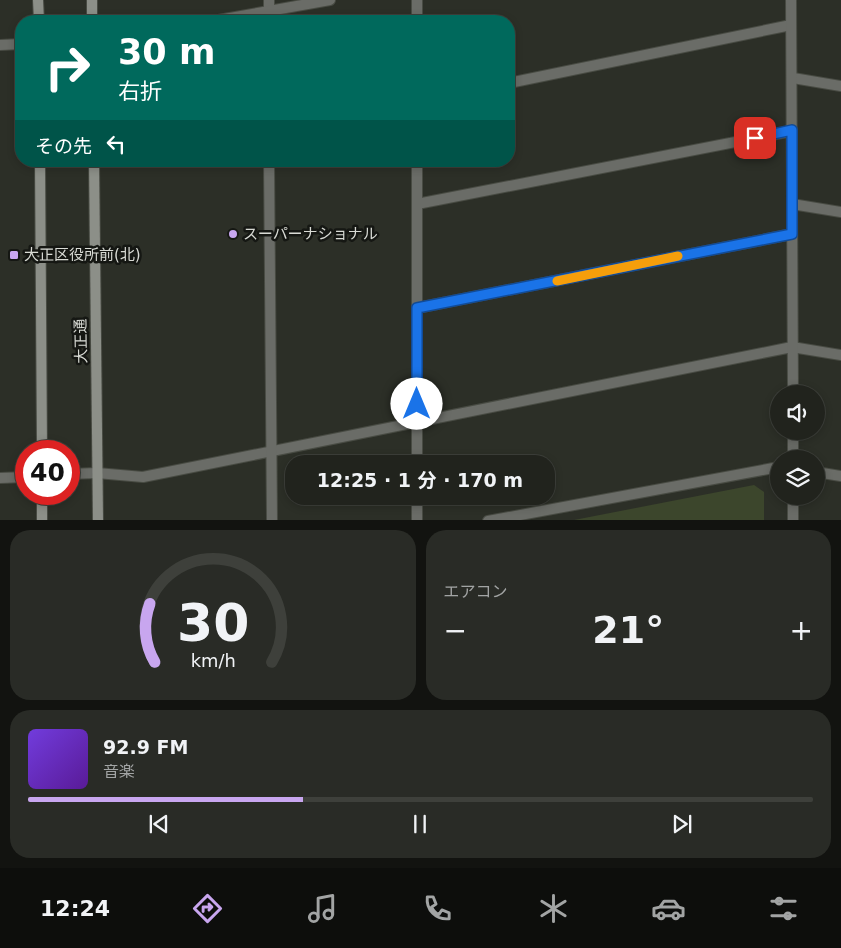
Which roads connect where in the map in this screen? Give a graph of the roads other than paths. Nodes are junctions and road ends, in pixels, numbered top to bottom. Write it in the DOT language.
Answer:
graph roads {
  1 [pos="38,0"];
  2 [pos="92,0"];
  3 [pos="330,0"];
  4 [pos="417,0"];
  5 [pos="791,0"];
  6 [pos="269,11"];
  7 [pos="38,15"];
  8 [pos="92,15"];
  9 [pos="247,15"];
  10 [pos="417,15"];
  11 [pos="791,25"];
  12 [pos="15,44"];
  13 [pos="0,45"];
  14 [pos="792,78"];
  15 [pos="515,82"];
  16 [pos="841,86"];
  17 [pos="792,130"];
  18 [pos="40,167"];
  19 [pos="94,167"];
  20 [pos="270,167"];
  21 [pos="417,167"];
  22 [pos="417,204"];
  23 [pos="792,204"];
  24 [pos="841,212"];
  25 [pos="792,234"];
  26 [pos="417,308"];
  27 [pos="792,348"];
  28 [pos="841,355"];
  29 [pos="793,385"];
  30 [pos="417,424"];
  31 [pos="42,440"];
  32 [pos="271,453"];
  33 [pos="417,455"];
  34 [pos="770,469"];
  35 [pos="97,473"];
  36 [pos="825,473"];
  37 [pos="80,474"];
  38 [pos="841,476"];
  39 [pos="15,477"];
  40 [pos="0,478"];
  41 [pos="42,505"];
  42 [pos="417,505"];
  43 [pos="793,505"];
  44 [pos="42,520"];
  45 [pos="98,520"];
  46 [pos="272,520"];
  47 [pos="417,520"];
  48 [pos="488,520"];
  49 [pos="793,520"];
  1 -- 7 [label="main road"];
  2 -- 8 [label="main road"];
  3 -- 6 [label="street"];
  4 -- 10 [label="street"];
  5 -- 11 [label="street"];
  6 -- 9 [label="street"];
  11 -- 14 [label="street"];
  11 -- 15 [label="street"];
  12 -- 13 [label="street"];
  14 -- 16 [label="street"];
  14 -- 17 [label="street"];
  17 -- 22 [label="street"];
  17 -- 23 [label="street"];
  18 -- 31 [label="main road"];
  19 -- 35 [label="main road, 大正通"];
  20 -- 32 [label="street"];
  21 -- 22 [label="street"];
  22 -- 26 [label="street"];
  23 -- 24 [label="street"];
  23 -- 25 [label="street"];
  25 -- 26 [label="street"];
  25 -- 27 [label="street"];
  26 -- 30 [label="street"];
  27 -- 28 [label="street"];
  27 -- 29 [label="street"];
  27 -- 30 [label="street"];
  30 -- 32 [label="street"];
  30 -- 33 [label="street"];
  32 -- 35 [label="street"];
  32 -- 46 [label="street"];
  34 -- 48 [label="street"];
  35 -- 37 [label="street"];
  35 -- 45 [label="main road, 大正通"];
  36 -- 38 [label="street"];
  39 -- 40 [label="street"];
  41 -- 44 [label="main road"];
  42 -- 47 [label="street"];
  43 -- 49 [label="street"];
}
